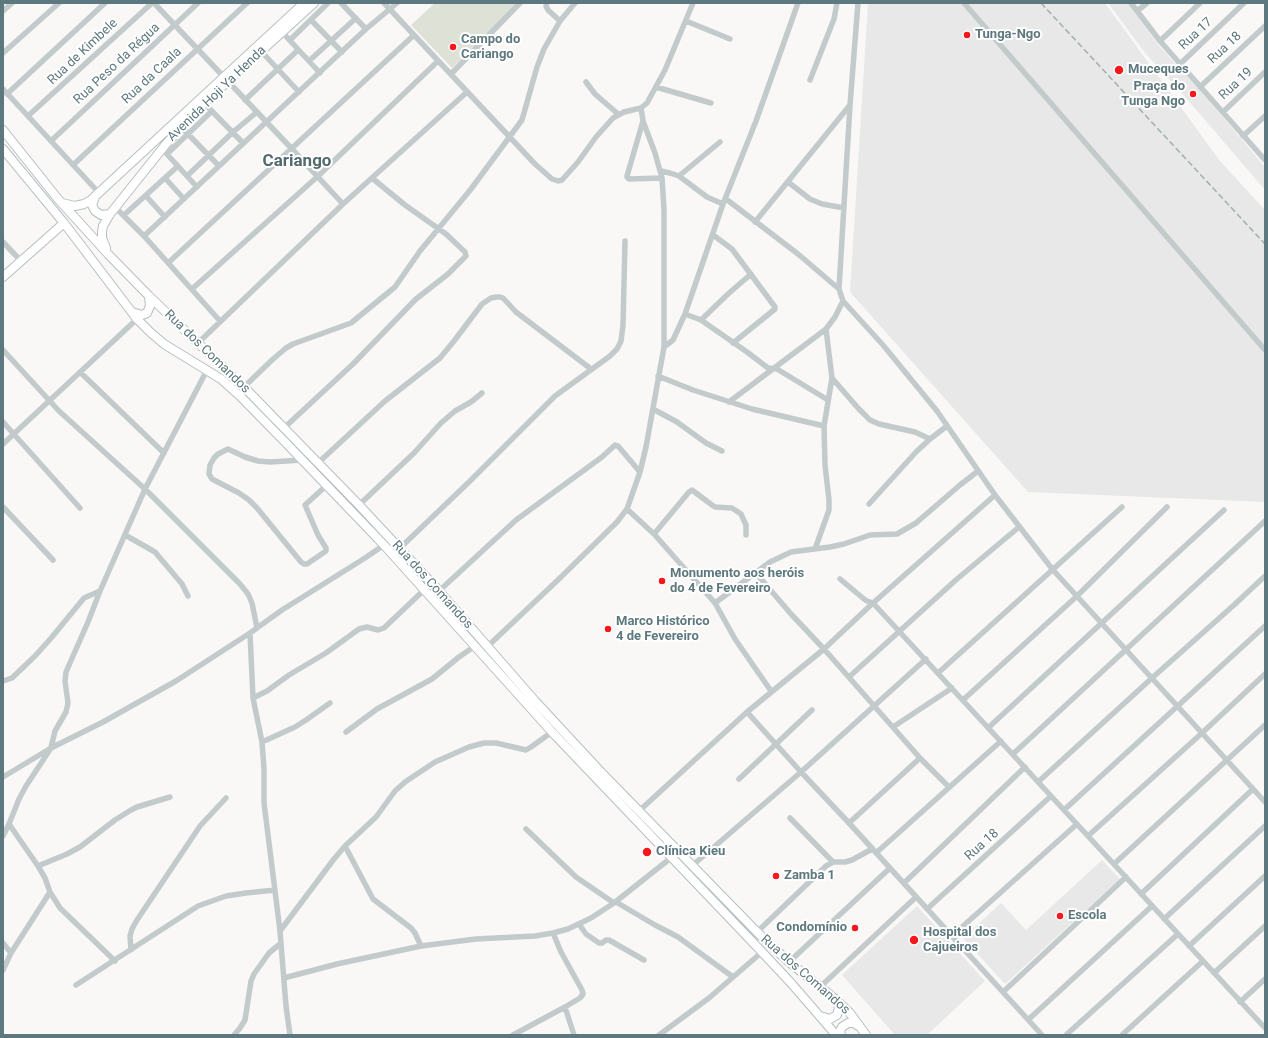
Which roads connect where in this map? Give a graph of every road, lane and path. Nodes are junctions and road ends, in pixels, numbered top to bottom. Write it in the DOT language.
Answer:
graph roads {
  1 [pos="12,3"];
  2 [pos="59,3"];
  3 [pos="105,3"];
  4 [pos="153,3"];
  5 [pos="198,3"];
  6 [pos="247,3"];
  7 [pos="304,3"];
  8 [pos="314,3"];
  9 [pos="328,3"];
  10 [pos="341,3"];
  11 [pos="384,3"];
  12 [pos="397,3"];
  13 [pos="520,3"];
  14 [pos="548,3"];
  15 [pos="575,3"];
  16 [pos="693,3"];
  17 [pos="798,3"];
  18 [pos="837,3"];
  19 [pos="858,3"];
  20 [pos="964,3"];
  21 [pos="1131,3"];
  22 [pos="1146,3"];
  23 [pos="1200,3"];
  24 [pos="1244,3"];
  25 [pos="390,9"];
  26 [pos="3,11"];
  27 [pos="1137,11"];
  28 [pos="356,18"];
  29 [pos="311,20"];
  30 [pos="686,20"];
  31 [pos="560,21"];
  32 [pos="174,25"];
  33 [pos="1265,26"];
  34 [pos="366,28"];
  35 [pos="282,32"];
  36 [pos="414,35"];
  37 [pos="730,39"];
  38 [pos="290,40"];
  39 [pos="331,41"];
  40 [pos="1160,41"];
  41 [pos="197,49"];
  42 [pos="298,50"];
  43 [pos="261,51"];
  44 [pos="342,52"];
  45 [pos="3,53"];
  46 [pos="438,60"];
  47 [pos="309,61"];
  48 [pos="1180,64"];
  49 [pos="278,69"];
  50 [pos="1265,72"];
  51 [pos="320,73"];
  52 [pos="451,74"];
  53 [pos="226,79"];
  54 [pos="810,80"];
  55 [pos="586,82"];
  56 [pos="656,87"];
  57 [pos="1200,87"];
  58 [pos="3,89"];
  59 [pos="300,92"];
  60 [pos="468,92"];
  61 [pos="7,94"];
  62 [pos="245,100"];
  63 [pos="204,103"];
  64 [pos="711,103"];
  65 [pos="850,105"];
  66 [pos="641,108"];
  67 [pos="212,111"];
  68 [pos="257,112"];
  69 [pos="1222,112"];
  70 [pos="618,114"];
  71 [pos="28,116"];
  72 [pos="1265,116"];
  73 [pos="643,121"];
  74 [pos="267,122"];
  75 [pos="181,127"];
  76 [pos="3,130"];
  77 [pos="233,132"];
  78 [pos="188,134"];
  79 [pos="1243,136"];
  80 [pos="510,137"];
  81 [pos="51,141"];
  82 [pos="720,142"];
  83 [pos="244,143"];
  84 [pos="3,149"];
  85 [pos="292,149"];
  86 [pos="164,152"];
  87 [pos="209,155"];
  88 [pos="1265,160"];
  89 [pos="73,165"];
  90 [pos="178,166"];
  91 [pos="219,166"];
  92 [pos="661,171"];
  93 [pos="187,176"];
  94 [pos="679,176"];
  95 [pos="317,177"];
  96 [pos="165,178"];
  97 [pos="372,178"];
  98 [pos="662,178"];
  99 [pos="788,182"];
  100 [pos="197,187"];
  101 [pos="97,195"];
  102 [pos="146,196"];
  103 [pos="184,200"];
  104 [pos="725,201"];
  105 [pos="62,202"];
  106 [pos="343,204"];
  107 [pos="844,208"];
  108 [pos="113,210"];
  109 [pos="124,215"];
  110 [pos="165,217"];
  111 [pos="755,222"];
  112 [pos="64,223"];
  113 [pos="439,228"];
  114 [pos="713,235"];
  115 [pos="144,236"];
  116 [pos="626,240"];
  117 [pos="3,242"];
  118 [pos="108,254"];
  119 [pos="21,261"];
  120 [pos="168,263"];
  121 [pos="751,274"];
  122 [pos="3,277"];
  123 [pos="192,289"];
  124 [pos="839,289"];
  125 [pos="148,296"];
  126 [pos="843,301"];
  127 [pos="132,312"];
  128 [pos="685,314"];
  129 [pos="137,319"];
  130 [pos="701,320"];
  131 [pos="220,321"];
  132 [pos="826,329"];
  133 [pos="733,342"];
  134 [pos="198,343"];
  135 [pos="664,347"];
  136 [pos="3,350"];
  137 [pos="1265,350"];
  138 [pos="591,369"];
  139 [pos="772,369"];
  140 [pos="207,370"];
  141 [pos="80,372"];
  142 [pos="658,376"];
  143 [pos="832,378"];
  144 [pos="244,387"];
  145 [pos="482,393"];
  146 [pos="49,400"];
  147 [pos="828,400"];
  148 [pos="729,402"];
  149 [pos="653,409"];
  150 [pos="3,422"];
  151 [pos="824,426"];
  152 [pos="947,426"];
  153 [pos="284,428"];
  154 [pos="14,434"];
  155 [pos="930,438"];
  156 [pos="3,444"];
  157 [pos="722,451"];
  158 [pos="164,452"];
  159 [pos="303,460"];
  160 [pos="318,463"];
  161 [pos="978,471"];
  162 [pos="640,472"];
  163 [pos="327,485"];
  164 [pos="145,489"];
  165 [pos="995,495"];
  166 [pos="869,504"];
  167 [pos="359,505"];
  168 [pos="3,507"];
  169 [pos="1122,507"];
  170 [pos="1168,507"];
  171 [pos="80,508"];
  172 [pos="627,509"];
  173 [pos="1224,510"];
  174 [pos="1265,521"];
  175 [pos="1019,527"];
  176 [pos="654,534"];
  177 [pos="125,535"];
  178 [pos="746,535"];
  179 [pos="384,544"];
  180 [pos="400,548"];
  181 [pos="815,549"];
  182 [pos="53,560"];
  183 [pos="1053,570"];
  184 [pos="755,572"];
  185 [pos="1265,576"];
  186 [pos="840,579"];
  187 [pos="425,589"];
  188 [pos="100,591"];
  189 [pos="439,591"];
  190 [pos="188,596"];
  191 [pos="1077,596"];
  192 [pos="715,603"];
  193 [pos="873,603"];
  194 [pos="1101,624"];
  195 [pos="1265,626"];
  196 [pos="256,628"];
  197 [pos="899,631"];
  198 [pos="250,633"];
  199 [pos="475,646"];
  200 [pos="488,646"];
  201 [pos="824,649"];
  202 [pos="1126,650"];
  203 [pos="926,659"];
  204 [pos="938,673"];
  205 [pos="1265,674"];
  206 [pos="849,677"];
  207 [pos="1152,678"];
  208 [pos="3,681"];
  209 [pos="952,688"];
  210 [pos="771,691"];
  211 [pos="253,698"];
  212 [pos="963,700"];
  213 [pos="330,703"];
  214 [pos="1177,706"];
  215 [pos="874,707"];
  216 [pos="812,710"];
  217 [pos="747,712"];
  218 [pos="1265,725"];
  219 [pos="893,727"];
  220 [pos="988,728"];
  221 [pos="346,732"];
  222 [pos="552,732"];
  223 [pos="1202,733"];
  224 [pos="262,742"];
  225 [pos="1001,742"];
  226 [pos="776,744"];
  227 [pos="51,748"];
  228 [pos="1013,754"];
  229 [pos="920,758"];
  230 [pos="1227,761"];
  231 [pos="1025,767"];
  232 [pos="801,772"];
  233 [pos="3,777"];
  234 [pos="739,779"];
  235 [pos="1038,782"];
  236 [pos="949,787"];
  237 [pos="1253,789"];
  238 [pos="1051,796"];
  239 [pos="170,797"];
  240 [pos="226,798"];
  241 [pos="1265,802"];
  242 [pos="1064,810"];
  243 [pos="639,811"];
  244 [pos="790,818"];
  245 [pos="849,823"];
  246 [pos="10,824"];
  247 [pos="1077,824"];
  248 [pos="1265,826"];
  249 [pos="526,829"];
  250 [pos="3,836"];
  251 [pos="1088,836"];
  252 [pos="344,846"];
  253 [pos="874,851"];
  254 [pos="672,857"];
  255 [pos="833,862"];
  256 [pos="1114,864"];
  257 [pos="693,865"];
  258 [pos="38,866"];
  259 [pos="890,868"];
  260 [pos="1265,876"];
  261 [pos="1126,877"];
  262 [pos="904,884"];
  263 [pos="275,890"];
  264 [pos="50,892"];
  265 [pos="1141,894"];
  266 [pos="916,897"];
  267 [pos="615,903"];
  268 [pos="1152,906"];
  269 [pos="927,909"];
  270 [pos="1164,919"];
  271 [pos="579,924"];
  272 [pos="1265,926"];
  273 [pos="280,931"];
  274 [pos="757,932"];
  275 [pos="554,933"];
  276 [pos="1178,934"];
  277 [pos="952,936"];
  278 [pos="3,943"];
  279 [pos="280,944"];
  280 [pos="421,946"];
  281 [pos="1189,946"];
  282 [pos="131,950"];
  283 [pos="762,952"];
  284 [pos="12,953"];
  285 [pos="644,960"];
  286 [pos="115,961"];
  287 [pos="1203,961"];
  288 [pos="789,962"];
  289 [pos="3,970"];
  290 [pos="1214,973"];
  291 [pos="733,977"];
  292 [pos="284,978"];
  293 [pos="1265,979"];
  294 [pos="76,985"];
  295 [pos="820,987"];
  296 [pos="1003,992"];
  297 [pos="835,999"];
  298 [pos="1240,1002"];
  299 [pos="565,1007"];
  300 [pos="819,1016"];
  301 [pos="1028,1020"];
  302 [pos="1265,1028"];
  303 [pos="864,1033"];
  304 [pos="234,1035"];
  305 [pos="290,1035"];
  306 [pos="513,1035"];
  307 [pos="574,1035"];
  308 [pos="659,1035"];
  309 [pos="836,1035"];
  310 [pos="841,1035"];
  311 [pos="1042,1035"];
  312 [pos="1066,1035"];
  313 [pos="1122,1035"];
  1 -- 26 [label="street"];
  2 -- 45 [label="street"];
  3 -- 61 [label="street"];
  4 -- 32 [label="street"];
  4 -- 71 [label="street, Rua de Kimbele"];
  5 -- 32 [label="street, Rua Peso da Régua"];
  6 -- 41 [label="street, Rua da Caala"];
  7 -- 53 [label="main road, Avenida Hoji Ya Henda"];
  8 -- 35 [label="main road, Avenida Hoji Ya Henda"];
  9 -- 29 [label="street"];
  10 -- 28 [label="street"];
  11 -- 25 [label="street"];
  12 -- 25 [label="street"];
  13 -- 52 [label="street"];
  14 -- 31 [label="street"];
  15 -- 31 [label="street"];
  16 -- 30 [label="street"];
  17 -- 104 [label="street"];
  18 -- 54 [label="street"];
  19 -- 65 [label="street"];
  20 -- 137 [label="street"];
  21 -- 27 [label="street"];
  22 -- 27 [label="street"];
  23 -- 40 [label="street"];
  24 -- 48 [label="street, Rua 17"];
  25 -- 34 [label="street"];
  25 -- 36 [label="street"];
  27 -- 40 [label="street"];
  28 -- 34 [label="street"];
  28 -- 39 [label="street"];
  29 -- 38 [label="street"];
  29 -- 39 [label="street"];
  30 -- 37 [label="street"];
  30 -- 56 [label="street"];
  31 -- 80 [label="street"];
  32 -- 41 [label="street"];
  32 -- 81 [label="street, Rua Peso da Régua"];
  33 -- 57 [label="street, Rua 18"];
  34 -- 44 [label="street"];
  35 -- 38 [label="street"];
  35 -- 43 [label="main road, Avenida Hoji Ya Henda"];
  36 -- 46 [label="street"];
  36 -- 85 [label="street"];
  38 -- 42 [label="street"];
  39 -- 44 [label="street"];
  39 -- 47 [label="street"];
  40 -- 48 [label="street"];
  41 -- 53 [label="street"];
  41 -- 89 [label="street, Rua da Caala"];
  42 -- 47 [label="street"];
  42 -- 49 [label="street"];
  43 -- 49 [label="street"];
  43 -- 53 [label="main road, Avenida Hoji Ya Henda"];
  44 -- 51 [label="street"];
  46 -- 52 [label="street"];
  46 -- 95 [label="street"];
  47 -- 51 [label="street"];
  48 -- 57 [label="street"];
  49 -- 59 [label="street"];
  49 -- 62 [label="street"];
  50 -- 69 [label="street, Rua 19"];
  51 -- 59 [label="street"];
  52 -- 60 [label="street"];
  53 -- 62 [label="street"];
  53 -- 63 [label="main road, Avenida Hoji Ya Henda"];
  53 -- 101 [label="main road, Avenida Hoji Ya Henda"];
  55 -- 70 [label="street"];
  56 -- 64 [label="street"];
  56 -- 66 [label="street"];
  57 -- 69 [label="street"];
  58 -- 61 [label="street"];
  59 -- 74 [label="street"];
  60 -- 80 [label="street"];
  60 -- 97 [label="street"];
  61 -- 71 [label="street"];
  62 -- 68 [label="street"];
  63 -- 67 [label="street"];
  63 -- 75 [label="main road, Avenida Hoji Ya Henda"];
  65 -- 99 [label="street"];
  65 -- 107 [label="street"];
  66 -- 70 [label="street"];
  66 -- 73 [label="street"];
  67 -- 77 [label="street"];
  67 -- 78 [label="street"];
  68 -- 74 [label="street"];
  68 -- 77 [label="street"];
  69 -- 79 [label="street"];
  70 -- 80 [label="street"];
  71 -- 81 [label="street"];
  72 -- 79 [label="street"];
  73 -- 92 [label="street"];
  73 -- 98 [label="street"];
  74 -- 83 [label="street"];
  74 -- 85 [label="street"];
  75 -- 78 [label="street"];
  75 -- 86 [label="main road, Avenida Hoji Ya Henda"];
  76 -- 105 [label="main road, Rua dos Comandos"];
  77 -- 83 [label="street"];
  77 -- 87 [label="street"];
  78 -- 86 [label="street"];
  78 -- 87 [label="street"];
  79 -- 88 [label="street"];
  80 -- 113 [label="street"];
  81 -- 89 [label="street"];
  82 -- 94 [label="street"];
  83 -- 91 [label="street"];
  84 -- 112 [label="main road, Rua dos Comandos"];
  85 -- 95 [label="street"];
  85 -- 120 [label="street"];
  86 -- 90 [label="street"];
  86 -- 108 [label="main road, Avenida Hoji Ya Henda"];
  87 -- 91 [label="street"];
  87 -- 93 [label="street"];
  89 -- 101 [label="street"];
  90 -- 93 [label="street"];
  90 -- 96 [label="street"];
  91 -- 100 [label="street"];
  92 -- 94 [label="street"];
  92 -- 98 [label="street"];
  93 -- 100 [label="street"];
  94 -- 104 [label="street"];
  95 -- 106 [label="street"];
  95 -- 123 [label="street"];
  96 -- 102 [label="street"];
  96 -- 103 [label="street"];
  97 -- 106 [label="street"];
  97 -- 113 [label="street"];
  98 -- 135 [label="street"];
  99 -- 107 [label="street"];
  99 -- 111 [label="street"];
  100 -- 103 [label="street"];
  101 -- 105 [label="main road, Avenida Hoji Ya Henda"];
  101 -- 108 [label="main road"];
  102 -- 109 [label="street"];
  102 -- 110 [label="street"];
  103 -- 110 [label="street"];
  104 -- 111 [label="street"];
  104 -- 114 [label="street"];
  105 -- 118 [label="main road, Rua dos Comandos"];
  106 -- 131 [label="street"];
  107 -- 124 [label="street"];
  108 -- 109 [label="street"];
  108 -- 118 [label="main road, Avenida Hoji Ya Henda"];
  109 -- 115 [label="street"];
  110 -- 115 [label="street"];
  111 -- 124 [label="street"];
  112 -- 119 [label="main road"];
  112 -- 127 [label="main road, Rua dos Comandos"];
  113 -- 144 [label="street"];
  113 -- 153 [label="street"];
  114 -- 121 [label="street"];
  114 -- 128 [label="street"];
  115 -- 120 [label="street"];
  116 -- 138 [label="street"];
  117 -- 119 [label="street"];
  118 -- 125 [label="main road, Rua dos Comandos"];
  119 -- 122 [label="main road"];
  120 -- 123 [label="street"];
  121 -- 130 [label="street"];
  121 -- 133 [label="street"];
  123 -- 131 [label="street"];
  124 -- 126 [label="street"];
  125 -- 127 [label="main road"];
  125 -- 134 [label="main road, Rua dos Comandos"];
  126 -- 132 [label="street"];
  126 -- 152 [label="street"];
  127 -- 129 [label="main road, Rua dos Comandos"];
  128 -- 130 [label="street"];
  128 -- 135 [label="street"];
  129 -- 140 [label="main road, Rua dos Comandos"];
  129 -- 141 [label="street"];
  130 -- 133 [label="street"];
  131 -- 134 [label="street"];
  132 -- 139 [label="street"];
  132 -- 143 [label="street"];
  133 -- 139 [label="street"];
  134 -- 144 [label="main road, Rua dos Comandos"];
  135 -- 142 [label="street"];
  136 -- 146 [label="street"];
  138 -- 160 [label="street"];
  138 -- 180 [label="street"];
  139 -- 147 [label="street"];
  139 -- 148 [label="street"];
  140 -- 158 [label="street"];
  140 -- 159 [label="main road, Rua dos Comandos"];
  141 -- 146 [label="street"];
  141 -- 158 [label="street"];
  142 -- 148 [label="street"];
  142 -- 149 [label="street"];
  143 -- 147 [label="street"];
  143 -- 155 [label="street"];
  144 -- 153 [label="main road, Rua dos Comandos"];
  145 -- 167 [label="street"];
  146 -- 154 [label="street"];
  146 -- 164 [label="street"];
  147 -- 151 [label="street"];
  148 -- 151 [label="street"];
  149 -- 157 [label="street"];
  149 -- 162 [label="street"];
  150 -- 154 [label="street"];
  151 -- 181 [label="street"];
  152 -- 155 [label="street"];
  152 -- 161 [label="street"];
  153 -- 160 [label="main road, Rua dos Comandos"];
  154 -- 156 [label="street"];
  154 -- 171 [label="street"];
  155 -- 166 [label="street"];
  158 -- 164 [label="street"];
  159 -- 163 [label="main road, Rua dos Comandos"];
  159 -- 163 [label="street"];
  160 -- 167 [label="main road, Rua dos Comandos"];
  161 -- 165 [label="street"];
  161 -- 181 [label="street"];
  162 -- 172 [label="street"];
  162 -- 189 [label="street"];
  163 -- 179 [label="main road, Rua dos Comandos"];
  164 -- 177 [label="street"];
  164 -- 196 [label="street"];
  165 -- 175 [label="street"];
  165 -- 193 [label="street"];
  167 -- 180 [label="main road, Rua dos Comandos"];
  168 -- 182 [label="street"];
  169 -- 183 [label="street"];
  170 -- 191 [label="street"];
  172 -- 176 [label="street"];
  172 -- 200 [label="street"];
  173 -- 194 [label="street"];
  174 -- 202 [label="street"];
  175 -- 183 [label="street"];
  175 -- 197 [label="street"];
  176 -- 178 [label="street"];
  176 -- 192 [label="street"];
  177 -- 188 [label="street"];
  177 -- 190 [label="street"];
  179 -- 187 [label="main road, Rua dos Comandos"];
  179 -- 196 [label="street"];
  180 -- 189 [label="main road, Rua dos Comandos"];
  181 -- 184 [label="street"];
  183 -- 191 [label="street"];
  183 -- 204 [label="street"];
  184 -- 192 [label="street"];
  184 -- 201 [label="street"];
  185 -- 207 [label="street"];
  186 -- 193 [label="street"];
  187 -- 199 [label="main road, Rua dos Comandos"];
  187 -- 211 [label="street"];
  188 -- 208 [label="street"];
  188 -- 227 [label="street"];
  189 -- 200 [label="main road, Rua dos Comandos"];
  191 -- 194 [label="street"];
  191 -- 212 [label="street"];
  192 -- 210 [label="street"];
  193 -- 197 [label="street"];
  193 -- 201 [label="street"];
  194 -- 202 [label="street"];
  194 -- 220 [label="street"];
  195 -- 214 [label="street"];
  196 -- 198 [label="street"];
  197 -- 203 [label="street"];
  197 -- 206 [label="street"];
  198 -- 211 [label="street"];
  198 -- 227 [label="street"];
  199 -- 221 [label="street"];
  199 -- 222 [label="main road, Rua dos Comandos"];
  200 -- 243 [label="main road, Rua dos Comandos"];
  201 -- 206 [label="street"];
  201 -- 210 [label="street"];
  202 -- 207 [label="street"];
  202 -- 228 [label="street"];
  203 -- 204 [label="street"];
  203 -- 215 [label="street"];
  204 -- 209 [label="street"];
  205 -- 223 [label="street"];
  206 -- 215 [label="street"];
  207 -- 214 [label="street"];
  207 -- 235 [label="street"];
  209 -- 212 [label="street"];
  209 -- 219 [label="street"];
  210 -- 217 [label="street"];
  211 -- 224 [label="street"];
  212 -- 220 [label="street"];
  213 -- 224 [label="street"];
  214 -- 223 [label="street"];
  214 -- 242 [label="street"];
  215 -- 219 [label="street"];
  215 -- 232 [label="street"];
  216 -- 226 [label="street"];
  217 -- 226 [label="street"];
  217 -- 243 [label="street"];
  218 -- 230 [label="street"];
  219 -- 229 [label="street"];
  220 -- 225 [label="street"];
  222 -- 252 [label="street"];
  222 -- 254 [label="main road, Rua dos Comandos"];
  223 -- 230 [label="street"];
  223 -- 251 [label="street"];
  224 -- 263 [label="street"];
  225 -- 228 [label="street"];
  225 -- 236 [label="street"];
  226 -- 232 [label="street"];
  226 -- 234 [label="street"];
  227 -- 233 [label="street"];
  227 -- 246 [label="street"];
  228 -- 231 [label="street"];
  229 -- 236 [label="street"];
  229 -- 245 [label="street"];
  230 -- 237 [label="street"];
  230 -- 256 [label="street"];
  231 -- 235 [label="street"];
  231 -- 262 [label="street"];
  232 -- 245 [label="street"];
  232 -- 257 [label="street"];
  235 -- 238 [label="street"];
  236 -- 253 [label="street"];
  237 -- 241 [label="street"];
  237 -- 265 [label="street"];
  238 -- 242 [label="street"];
  238 -- 269 [label="street, Rua 18"];
  239 -- 258 [label="street"];
  240 -- 282 [label="street"];
  242 -- 247 [label="street"];
  243 -- 257 [label="main road, Rua dos Comandos"];
  244 -- 255 [label="street"];
  245 -- 253 [label="street"];
  246 -- 250 [label="street"];
  246 -- 258 [label="street"];
  247 -- 251 [label="street"];
  247 -- 277 [label="street"];
  248 -- 270 [label="street"];
  249 -- 267 [label="street"];
  251 -- 256 [label="street"];
  252 -- 273 [label="street"];
  252 -- 280 [label="street"];
  253 -- 255 [label="street"];
  253 -- 259 [label="street"];
  254 -- 267 [label="street"];
  254 -- 283 [label="main road, Rua dos Comandos"];
  255 -- 274 [label="street"];
  256 -- 261 [label="street"];
  257 -- 274 [label="main road, Rua dos Comandos"];
  258 -- 264 [label="street"];
  259 -- 262 [label="street"];
  259 -- 288 [label="street"];
  260 -- 281 [label="street"];
  261 -- 265 [label="street"];
  261 -- 296 [label="street"];
  262 -- 266 [label="street"];
  263 -- 273 [label="street"];
  263 -- 282 [label="street"];
  264 -- 284 [label="street"];
  264 -- 286 [label="street"];
  265 -- 268 [label="street"];
  266 -- 269 [label="street"];
  266 -- 295 [label="street"];
  267 -- 271 [label="street"];
  267 -- 291 [label="street"];
  268 -- 270 [label="street"];
  268 -- 301 [label="street"];
  269 -- 277 [label="street"];
  270 -- 276 [label="street"];
  271 -- 275 [label="street"];
  271 -- 285 [label="street"];
  272 -- 290 [label="street"];
  273 -- 279 [label="street"];
  274 -- 288 [label="main road, Rua dos Comandos"];
  275 -- 280 [label="street"];
  275 -- 299 [label="street"];
  276 -- 281 [label="street"];
  276 -- 312 [label="street"];
  277 -- 296 [label="street"];
  278 -- 284 [label="street"];
  279 -- 292 [label="street"];
  279 -- 304 [label="street"];
  280 -- 292 [label="street"];
  281 -- 287 [label="street"];
  282 -- 286 [label="street"];
  283 -- 291 [label="street"];
  283 -- 300 [label="main road, Rua dos Comandos"];
  284 -- 289 [label="street"];
  286 -- 294 [label="street"];
  287 -- 290 [label="street"];
  287 -- 313 [label="street"];
  288 -- 295 [label="main road, Rua dos Comandos"];
  290 -- 298 [label="street"];
  291 -- 308 [label="street"];
  292 -- 305 [label="street"];
  293 -- 298 [label="street"];
  295 -- 297 [label="main road, Rua dos Comandos"];
  296 -- 301 [label="street"];
  297 -- 300 [label="main road"];
  297 -- 303 [label="main road, Rua dos Comandos"];
  298 -- 302 [label="street"];
  299 -- 306 [label="street"];
  299 -- 307 [label="street"];
  300 -- 309 [label="main road, Rua dos Comandos"];
  301 -- 311 [label="street"];
  303 -- 310 [label="main road"];
}
